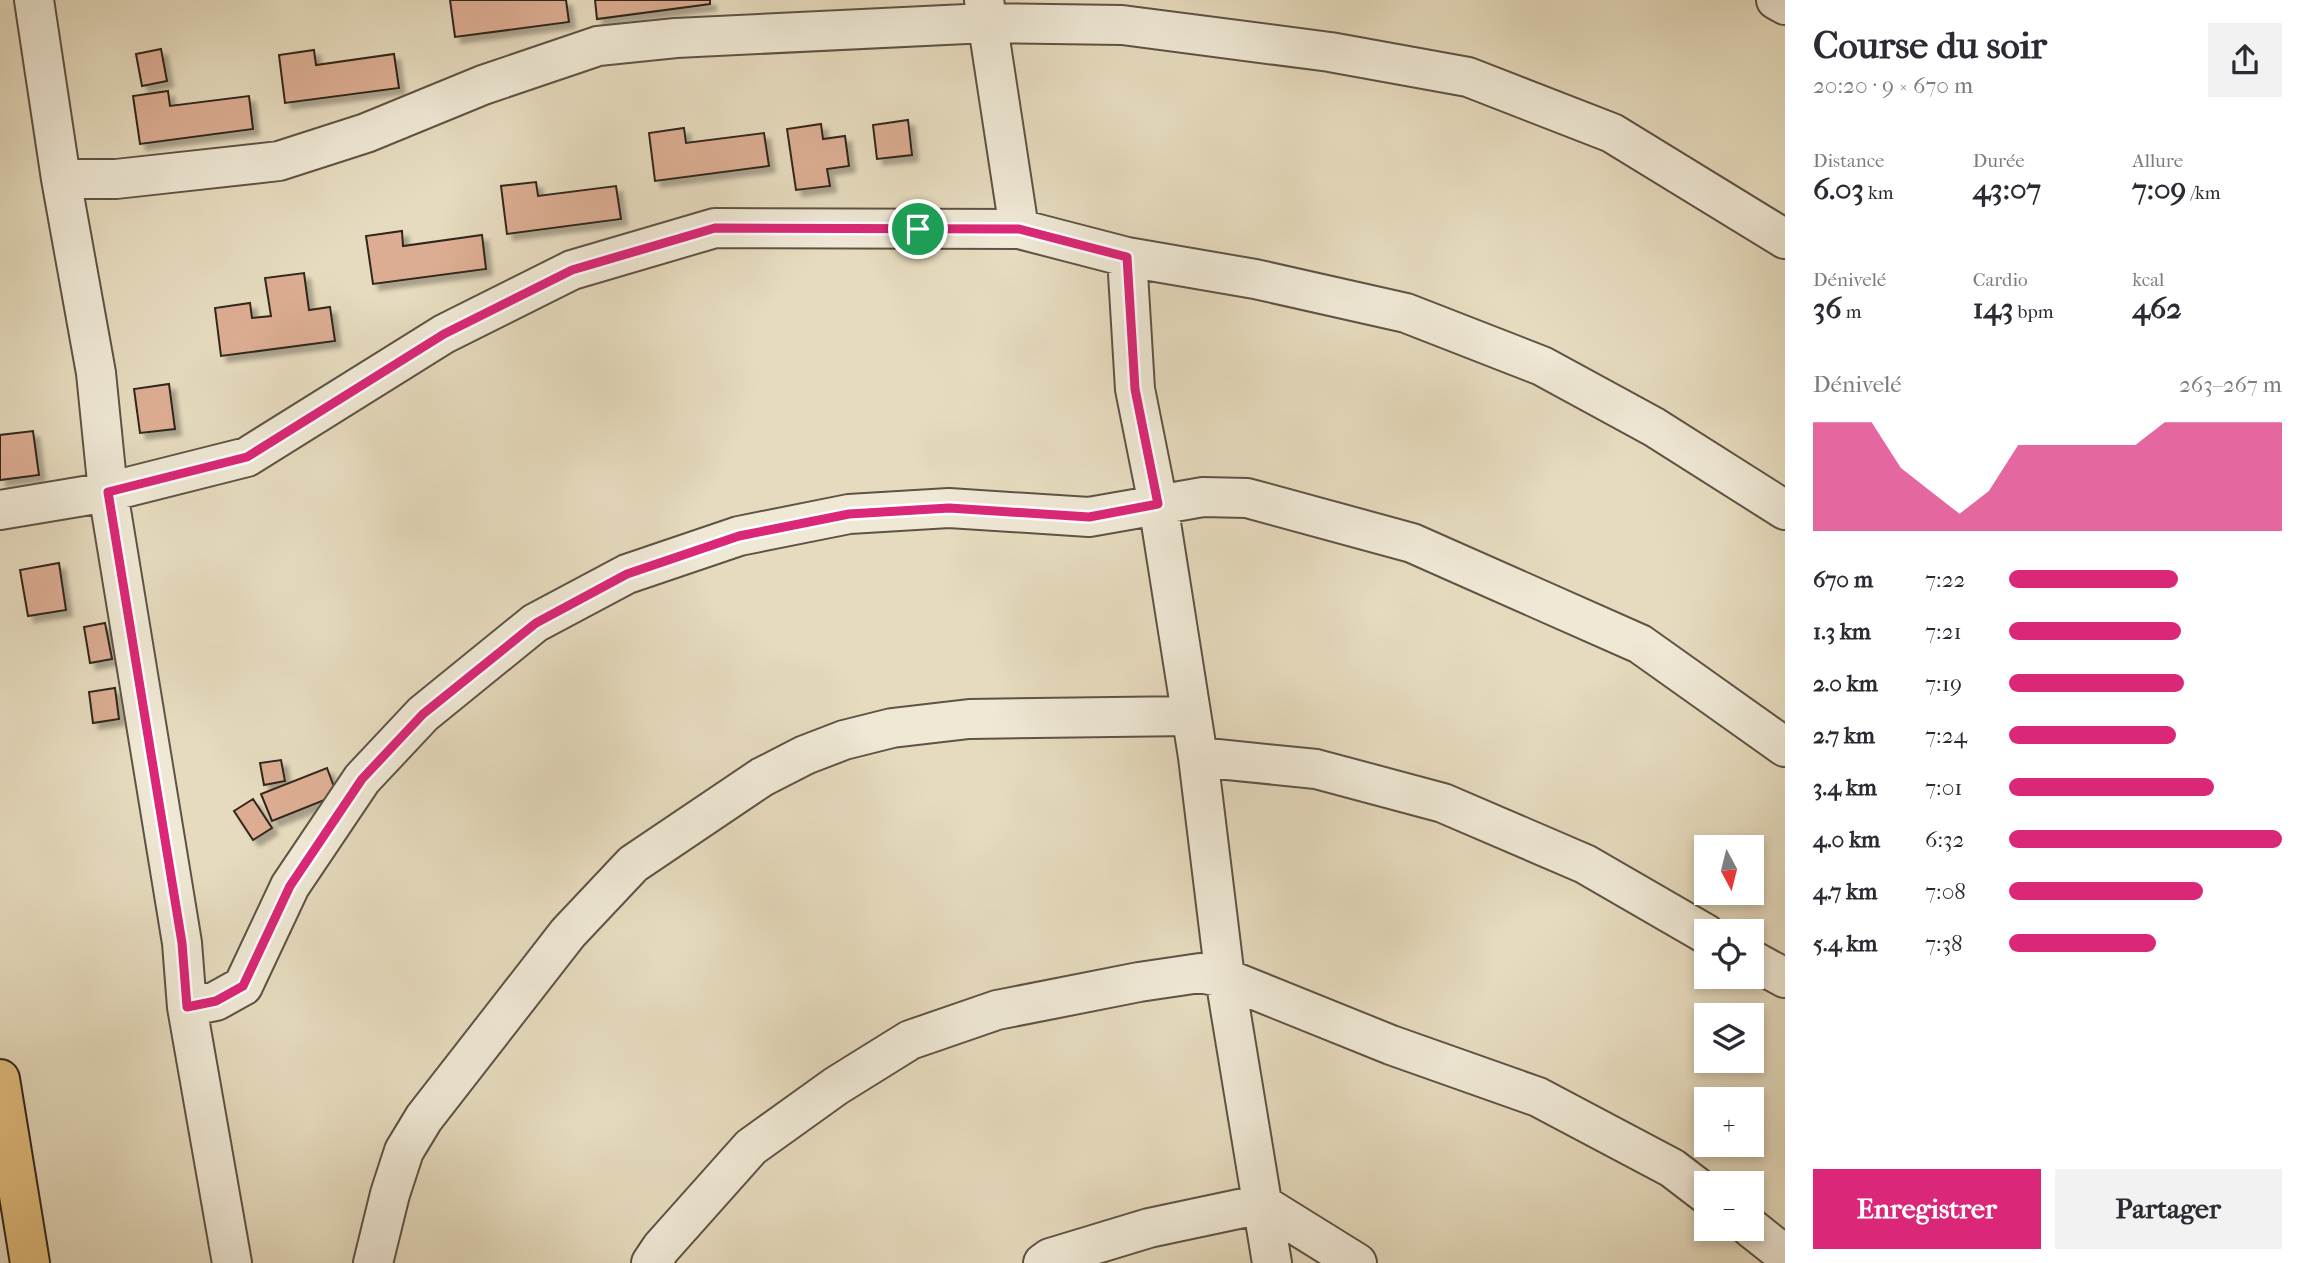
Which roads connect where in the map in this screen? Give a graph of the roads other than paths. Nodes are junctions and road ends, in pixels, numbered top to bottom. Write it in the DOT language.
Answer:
graph roads {
  1 [pos="34,0"];
  2 [pos="1776,0"];
  3 [pos="1785,5"];
  4 [pos="985,11"];
  5 [pos="61,179"];
  6 [pos="1019,229"];
  7 [pos="1785,239"];
  8 [pos="1127,257"];
  9 [pos="108,492"];
  10 [pos="1158,504"];
  11 [pos="0,510"];
  12 [pos="1785,510"];
  13 [pos="1190,716"];
  14 [pos="1785,747"];
  15 [pos="1198,757"];
  16 [pos="1694,927"];
  17 [pos="1764,967"];
  18 [pos="1225,978"];
  19 [pos="1785,978"];
  20 [pos="187,1007"];
  21 [pos="0,1079"];
  22 [pos="1694,1185"];
  23 [pos="1262,1204"];
  24 [pos="1764,1238"];
  25 [pos="1785,1255"];
  26 [pos="30,1263"];
  27 [pos="232,1263"];
  28 [pos="373,1263"];
  29 [pos="651,1263"];
  30 [pos="1043,1263"];
  31 [pos="1272,1263"];
  32 [pos="1357,1263"];
  1 -- 5 [label="street"];
  2 -- 3 [label="street"];
  4 -- 5 [label="street"];
  4 -- 6 [label="street"];
  4 -- 7 [label="street"];
  5 -- 9 [label="street"];
  6 -- 8 [label="street"];
  6 -- 9 [label="street"];
  8 -- 10 [label="street"];
  8 -- 12 [label="street"];
  9 -- 11 [label="street"];
  9 -- 20 [label="street"];
  10 -- 13 [label="street"];
  10 -- 14 [label="street"];
  10 -- 20 [label="street"];
  13 -- 15 [label="street"];
  13 -- 28 [label="street"];
  15 -- 16 [label="street"];
  15 -- 18 [label="street"];
  17 -- 19 [label="street"];
  18 -- 22 [label="street"];
  18 -- 23 [label="street"];
  18 -- 29 [label="street"];
  20 -- 27 [label="street"];
  21 -- 26 [label="highway"];
  23 -- 30 [label="street"];
  23 -- 31 [label="street"];
  23 -- 32 [label="street"];
  24 -- 25 [label="street"];
}
